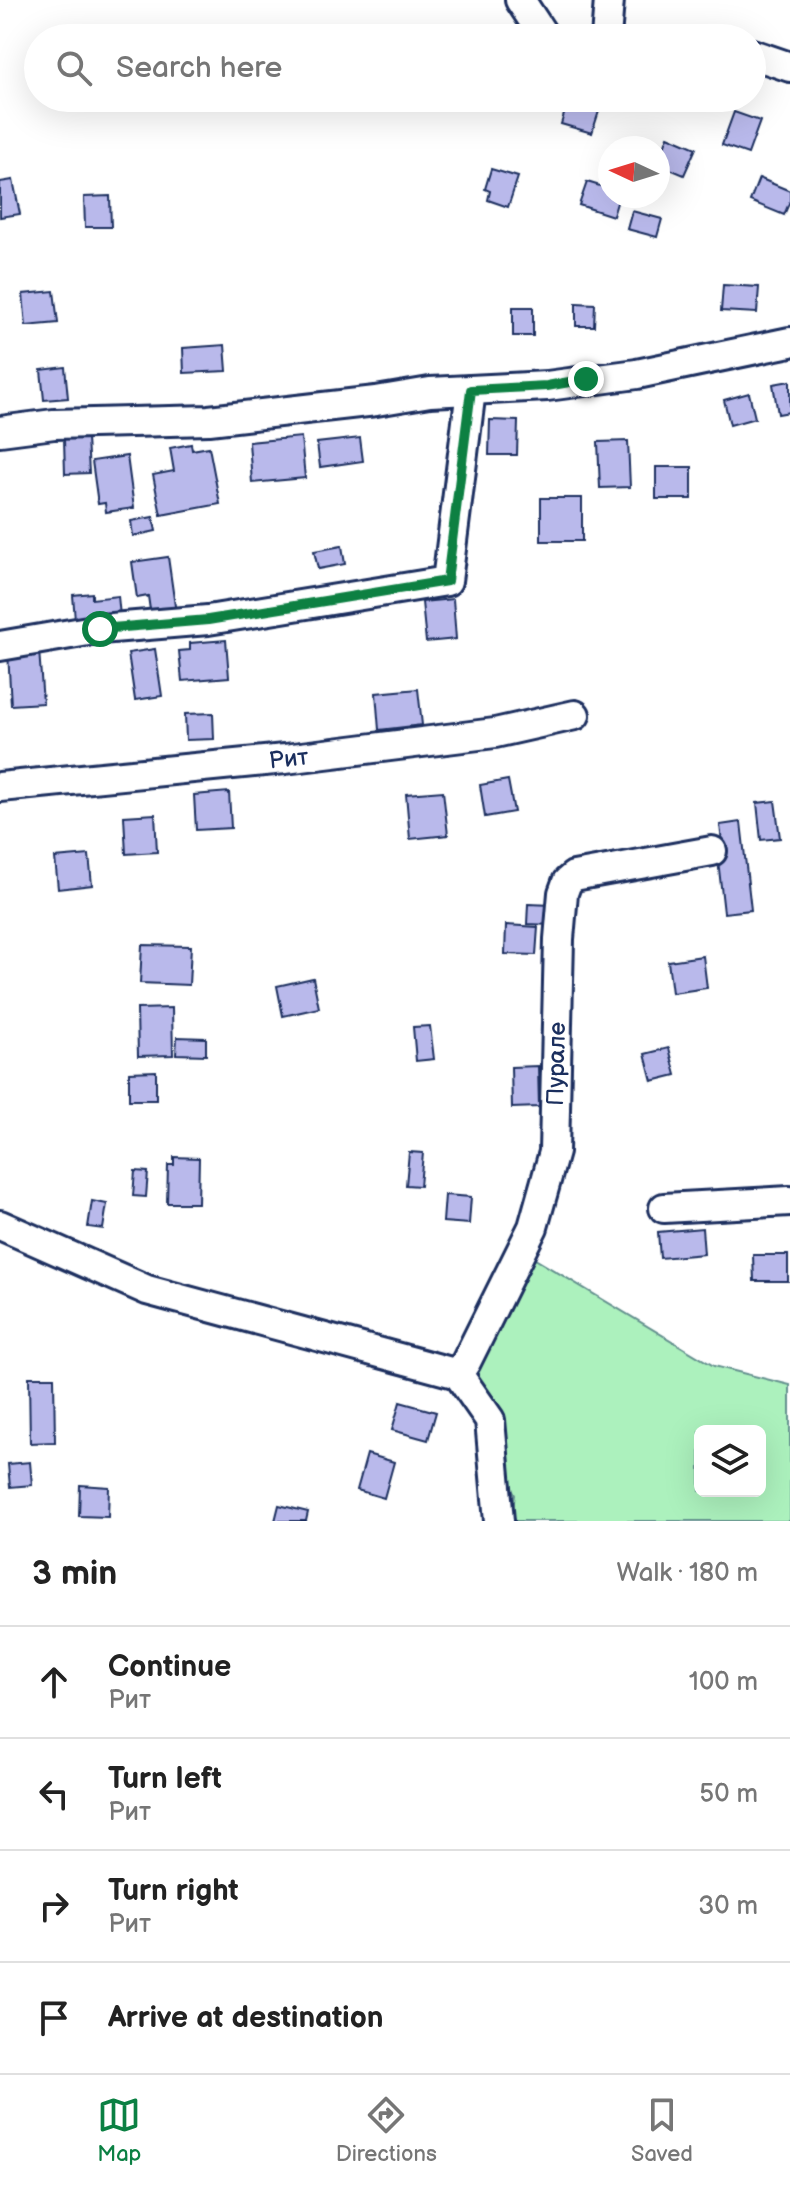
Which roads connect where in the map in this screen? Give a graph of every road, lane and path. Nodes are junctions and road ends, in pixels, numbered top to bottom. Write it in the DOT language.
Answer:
graph roads {
  1 [pos="520,0"];
  2 [pos="609,0"];
  3 [pos="536,24"];
  4 [pos="607,24"];
  5 [pos="766,59"];
  6 [pos="790,67"];
  7 [pos="790,342"];
  8 [pos="471,390"];
  9 [pos="0,431"];
  10 [pos="0,646"];
  11 [pos="575,715"];
  12 [pos="0,787"];
  13 [pos="712,851"];
  14 [pos="790,1201"];
  15 [pos="664,1208"];
  16 [pos="0,1225"];
  17 [pos="458,1374"];
  18 [pos="499,1521"];
  1 -- 3 [label="street"];
  2 -- 4 [label="street"];
  5 -- 6 [label="street"];
  7 -- 8 [label="street"];
  8 -- 9 [label="street"];
  8 -- 10 [label="street"];
  11 -- 12 [label="street, Рит"];
  13 -- 17 [label="street, Пурале"];
  14 -- 15 [label="street"];
  16 -- 17 [label="street"];
  17 -- 18 [label="street"];
}
